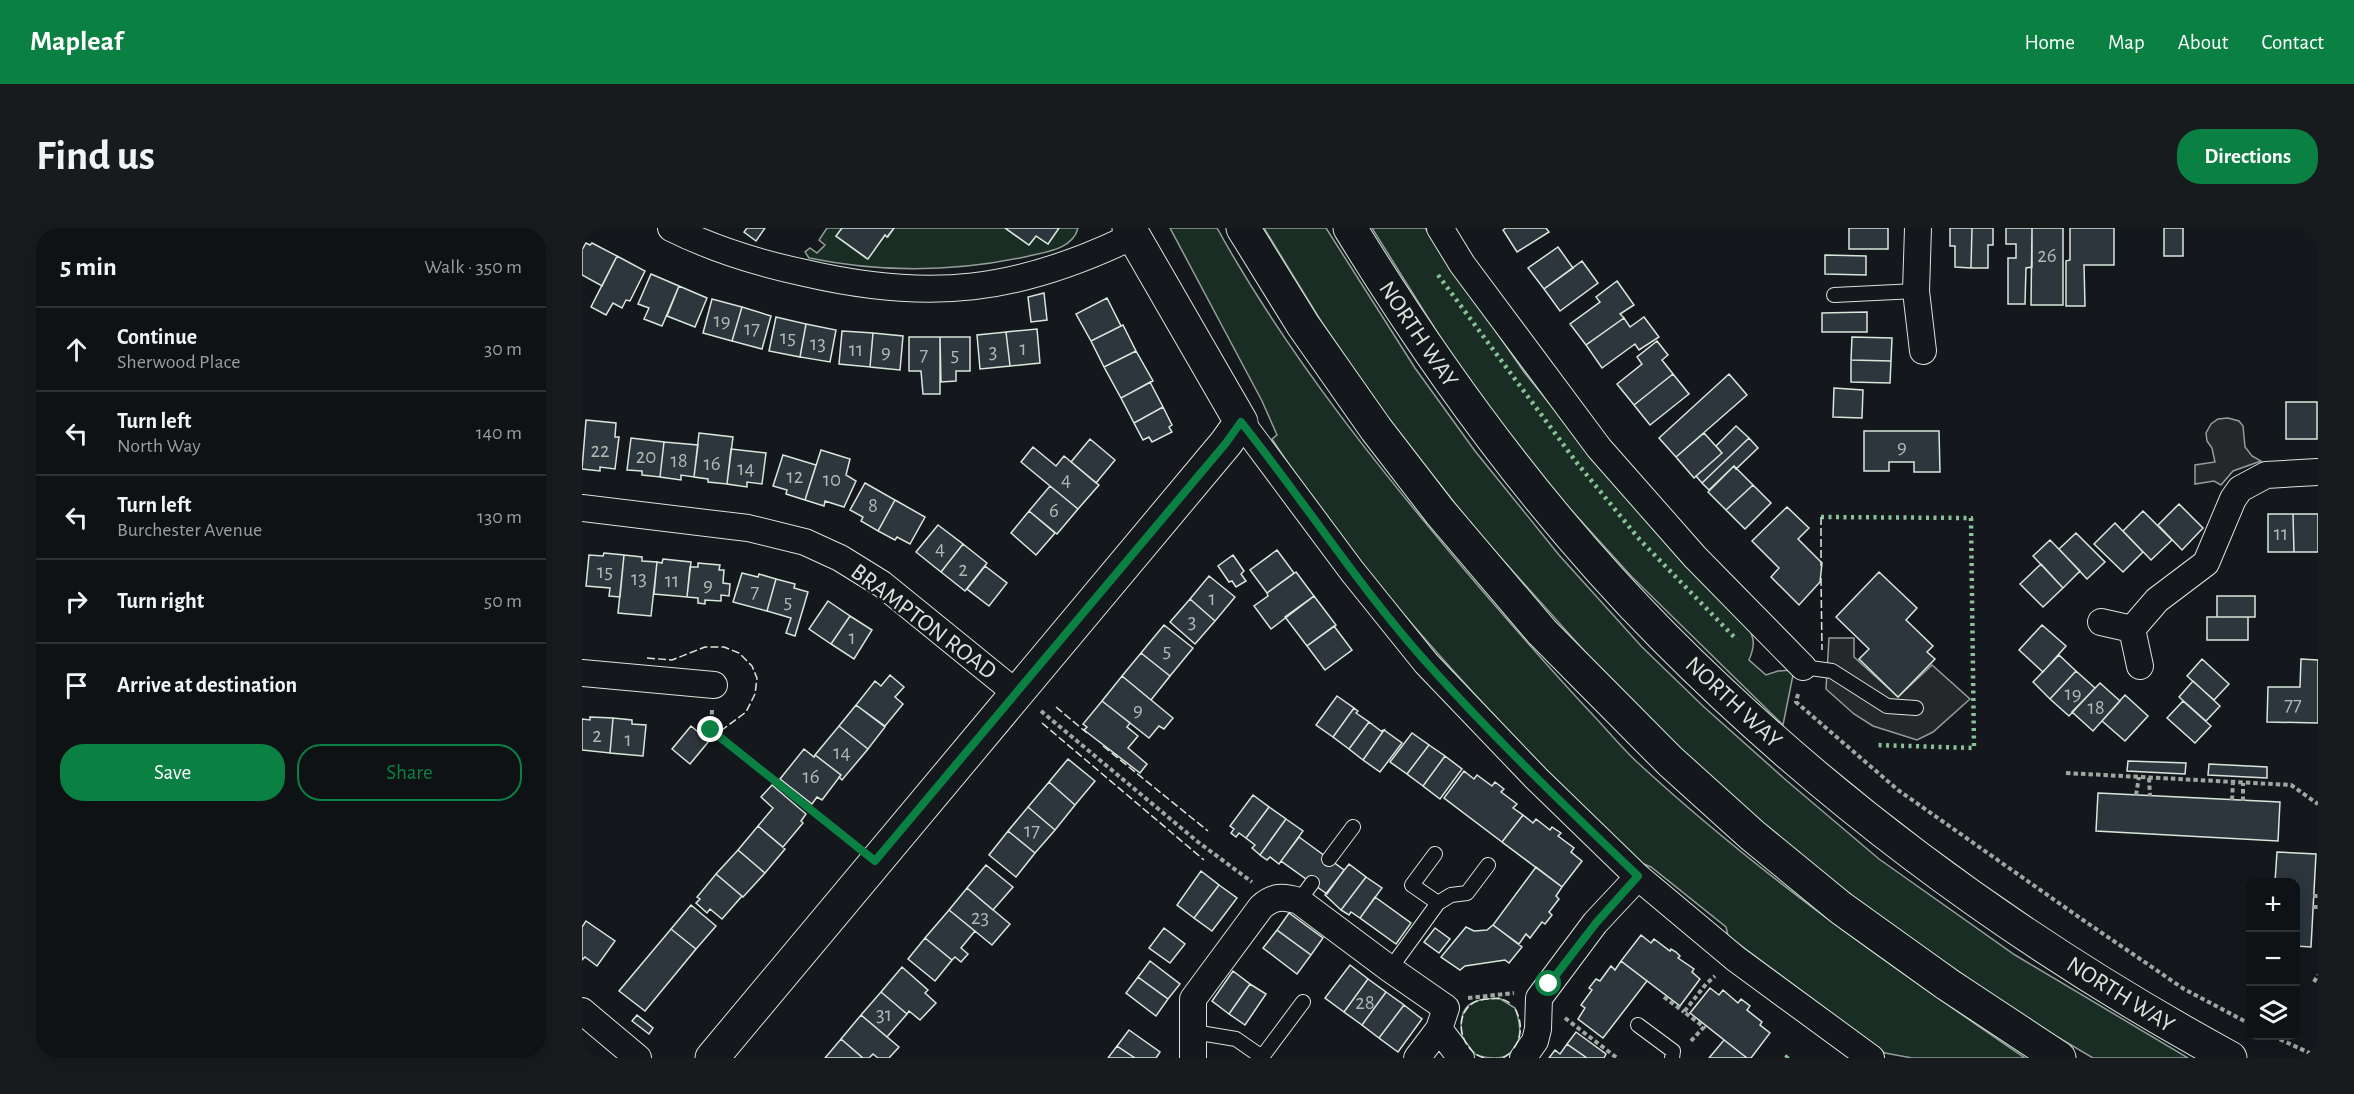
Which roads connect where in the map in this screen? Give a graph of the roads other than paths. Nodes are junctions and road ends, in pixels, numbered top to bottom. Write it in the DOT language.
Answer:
graph roads {
  1 [pos="670,228"];
  2 [pos="1243,228"];
  3 [pos="1350,228"];
  4 [pos="1440,228"];
  5 [pos="1918,228"];
  6 [pos="1131,232"];
  7 [pos="697,234"];
  8 [pos="1916,291"];
  9 [pos="1834,295"];
  10 [pos="1923,351"];
  11 [pos="1241,422"];
  12 [pos="2318,472"];
  13 [pos="582,508"];
  14 [pos="2101,622"];
  15 [pos="2132,629"];
  16 [pos="2140,666"];
  17 [pos="1803,667"];
  18 [pos="582,673"];
  19 [pos="714,685"];
  20 [pos="1016,693"];
  21 [pos="1916,708"];
  22 [pos="1353,827"];
  23 [pos="1435,854"];
  24 [pos="1329,860"];
  25 [pos="1488,865"];
  26 [pos="1638,876"];
  27 [pos="1438,903"];
  28 [pos="1389,969"];
  29 [pos="1303,1002"];
  30 [pos="582,1011"];
  31 [pos="1442,1018"];
  32 [pos="1638,1025"];
  33 [pos="1194,1032"];
  34 [pos="638,1058"];
  35 [pos="712,1058"];
  36 [pos="1193,1058"];
  37 [pos="1417,1058"];
  38 [pos="1461,1058"];
  39 [pos="1523,1058"];
  40 [pos="1672,1058"];
  41 [pos="1871,1058"];
  42 [pos="2060,1058"];
  43 [pos="2230,1058"];
  1 -- 7 [label="street"];
  2 -- 42 [label="main road"];
  3 -- 43 [label="main road, NORTH WAY"];
  4 -- 17 [label="street"];
  5 -- 8 [label="street"];
  6 -- 7 [label="street"];
  6 -- 11 [label="main road"];
  8 -- 9 [label="lane"];
  8 -- 10 [label="street"];
  11 -- 20 [label="main road"];
  11 -- 26 [label="street"];
  12 -- 15 [label="street"];
  13 -- 20 [label="street, BRAMPTON ROAD"];
  14 -- 15 [label="street"];
  15 -- 16 [label="street"];
  17 -- 21 [label="lane"];
  18 -- 19 [label="street"];
  20 -- 35 [label="main road"];
  22 -- 24 [label="lane"];
  23 -- 27 [label="lane"];
  25 -- 27 [label="lane"];
  26 -- 39 [label="street"];
  26 -- 41 [label="street"];
  27 -- 28 [label="lane"];
  28 -- 31 [label="street"];
  28 -- 33 [label="street"];
  29 -- 33 [label="lane"];
  30 -- 34 [label="street"];
  31 -- 37 [label="street"];
  31 -- 38 [label="street"];
  32 -- 40 [label="lane"];
  33 -- 36 [label="street"];
}
